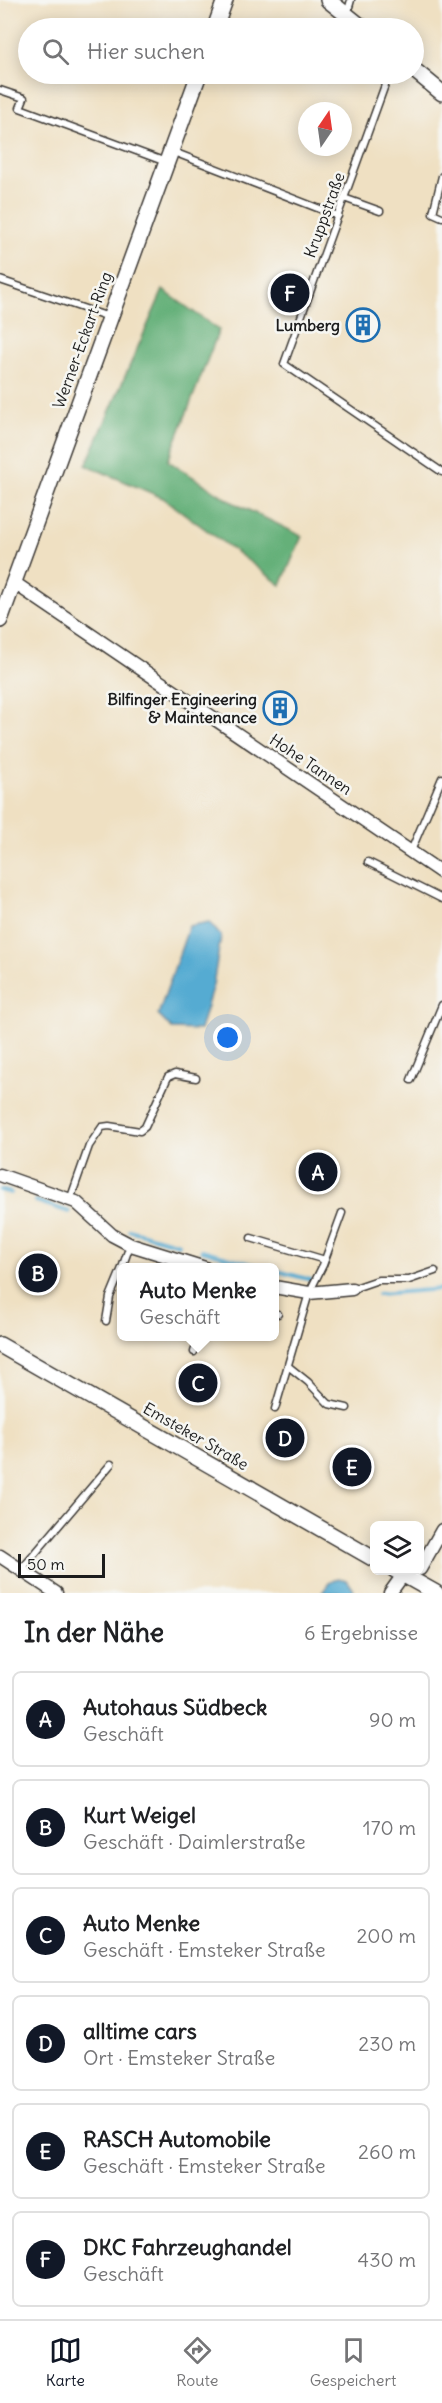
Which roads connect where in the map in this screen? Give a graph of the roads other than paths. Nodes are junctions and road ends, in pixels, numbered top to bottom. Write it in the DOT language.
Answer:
graph roads {
  1 [pos="225,0"];
  2 [pos="328,0"];
  3 [pos="349,7"];
  4 [pos="219,18"];
  5 [pos="424,78"];
  6 [pos="195,84"];
  7 [pos="385,84"];
  8 [pos="0,90"];
  9 [pos="442,93"];
  10 [pos="169,156"];
  11 [pos="442,176"];
  12 [pos="344,198"];
  13 [pos="380,212"];
  14 [pos="338,216"];
  15 [pos="442,217"];
  16 [pos="0,280"];
  17 [pos="110,318"];
  18 [pos="442,472"];
  19 [pos="13,582"];
  20 [pos="0,620"];
  21 [pos="442,778"];
  22 [pos="411,851"];
  23 [pos="368,862"];
  24 [pos="442,873"];
  25 [pos="442,899"];
  26 [pos="442,1005"];
  27 [pos="196,1078"];
  28 [pos="411,1080"];
  29 [pos="0,1175"];
  30 [pos="70,1200"];
  31 [pos="342,1213"];
  32 [pos="252,1238"];
  33 [pos="131,1245"];
  34 [pos="325,1260"];
  35 [pos="124,1263"];
  36 [pos="189,1263"];
  37 [pos="435,1271"];
  38 [pos="117,1280"];
  39 [pos="279,1288"];
  40 [pos="352,1289"];
  41 [pos="309,1293"];
  42 [pos="106,1321"];
  43 [pos="197,1341"];
  44 [pos="0,1345"];
  45 [pos="194,1352"];
  46 [pos="288,1366"];
  47 [pos="347,1408"];
  48 [pos="276,1409"];
  49 [pos="111,1464"];
  50 [pos="442,1530"];
  51 [pos="424,1554"];
  52 [pos="0,1556"];
  53 [pos="370,1556"];
  54 [pos="21,1570"];
  55 [pos="408,1575"];
  56 [pos="413,1575"];
  57 [pos="56,1593"];
  58 [pos="390,1593"];
  59 [pos="436,1593"];
  1 -- 4 [label="street"];
  2 -- 3 [label="street"];
  5 -- 9 [label="street"];
  6 -- 10 [label="street, Werner-Eckart-Ring"];
  7 -- 12 [label="lane, Kruppstraße"];
  8 -- 10 [label="lane"];
  10 -- 14 [label="lane"];
  10 -- 17 [label="street, Werner-Eckart-Ring"];
  11 -- 15 [label="lane"];
  12 -- 13 [label="lane"];
  12 -- 14 [label="lane, Kruppstraße"];
  14 -- 18 [label="lane, Kruppstraße"];
  16 -- 17 [label="lane"];
  17 -- 19 [label="street, Werner-Eckart-Ring"];
  19 -- 20 [label="street, Werner-Eckart-Ring"];
  19 -- 22 [label="street, Hohe Tannen"];
  21 -- 22 [label="lane"];
  22 -- 24 [label="street, Hohe Tannen"];
  23 -- 25 [label="lane"];
  26 -- 28 [label="lane"];
  27 -- 30 [label="lane"];
  29 -- 30 [label="street"];
  30 -- 33 [label="street"];
  31 -- 34 [label="lane"];
  32 -- 34 [label="lane"];
  33 -- 35 [label="lane"];
  33 -- 36 [label="street"];
  34 -- 41 [label="lane"];
  37 -- 40 [label="lane"];
  38 -- 42 [label="lane"];
  39 -- 41 [label="street"];
  40 -- 41 [label="street"];
  41 -- 46 [label="lane"];
  43 -- 45 [label="lane"];
  44 -- 53 [label="street, Emsteker Straße"];
  46 -- 47 [label="lane"];
  46 -- 48 [label="lane"];
  49 -- 54 [label="lane"];
  50 -- 51 [label="street"];
  52 -- 54 [label="street"];
  54 -- 57 [label="street"];
  55 -- 58 [label="street"];
  56 -- 59 [label="street"];
}
